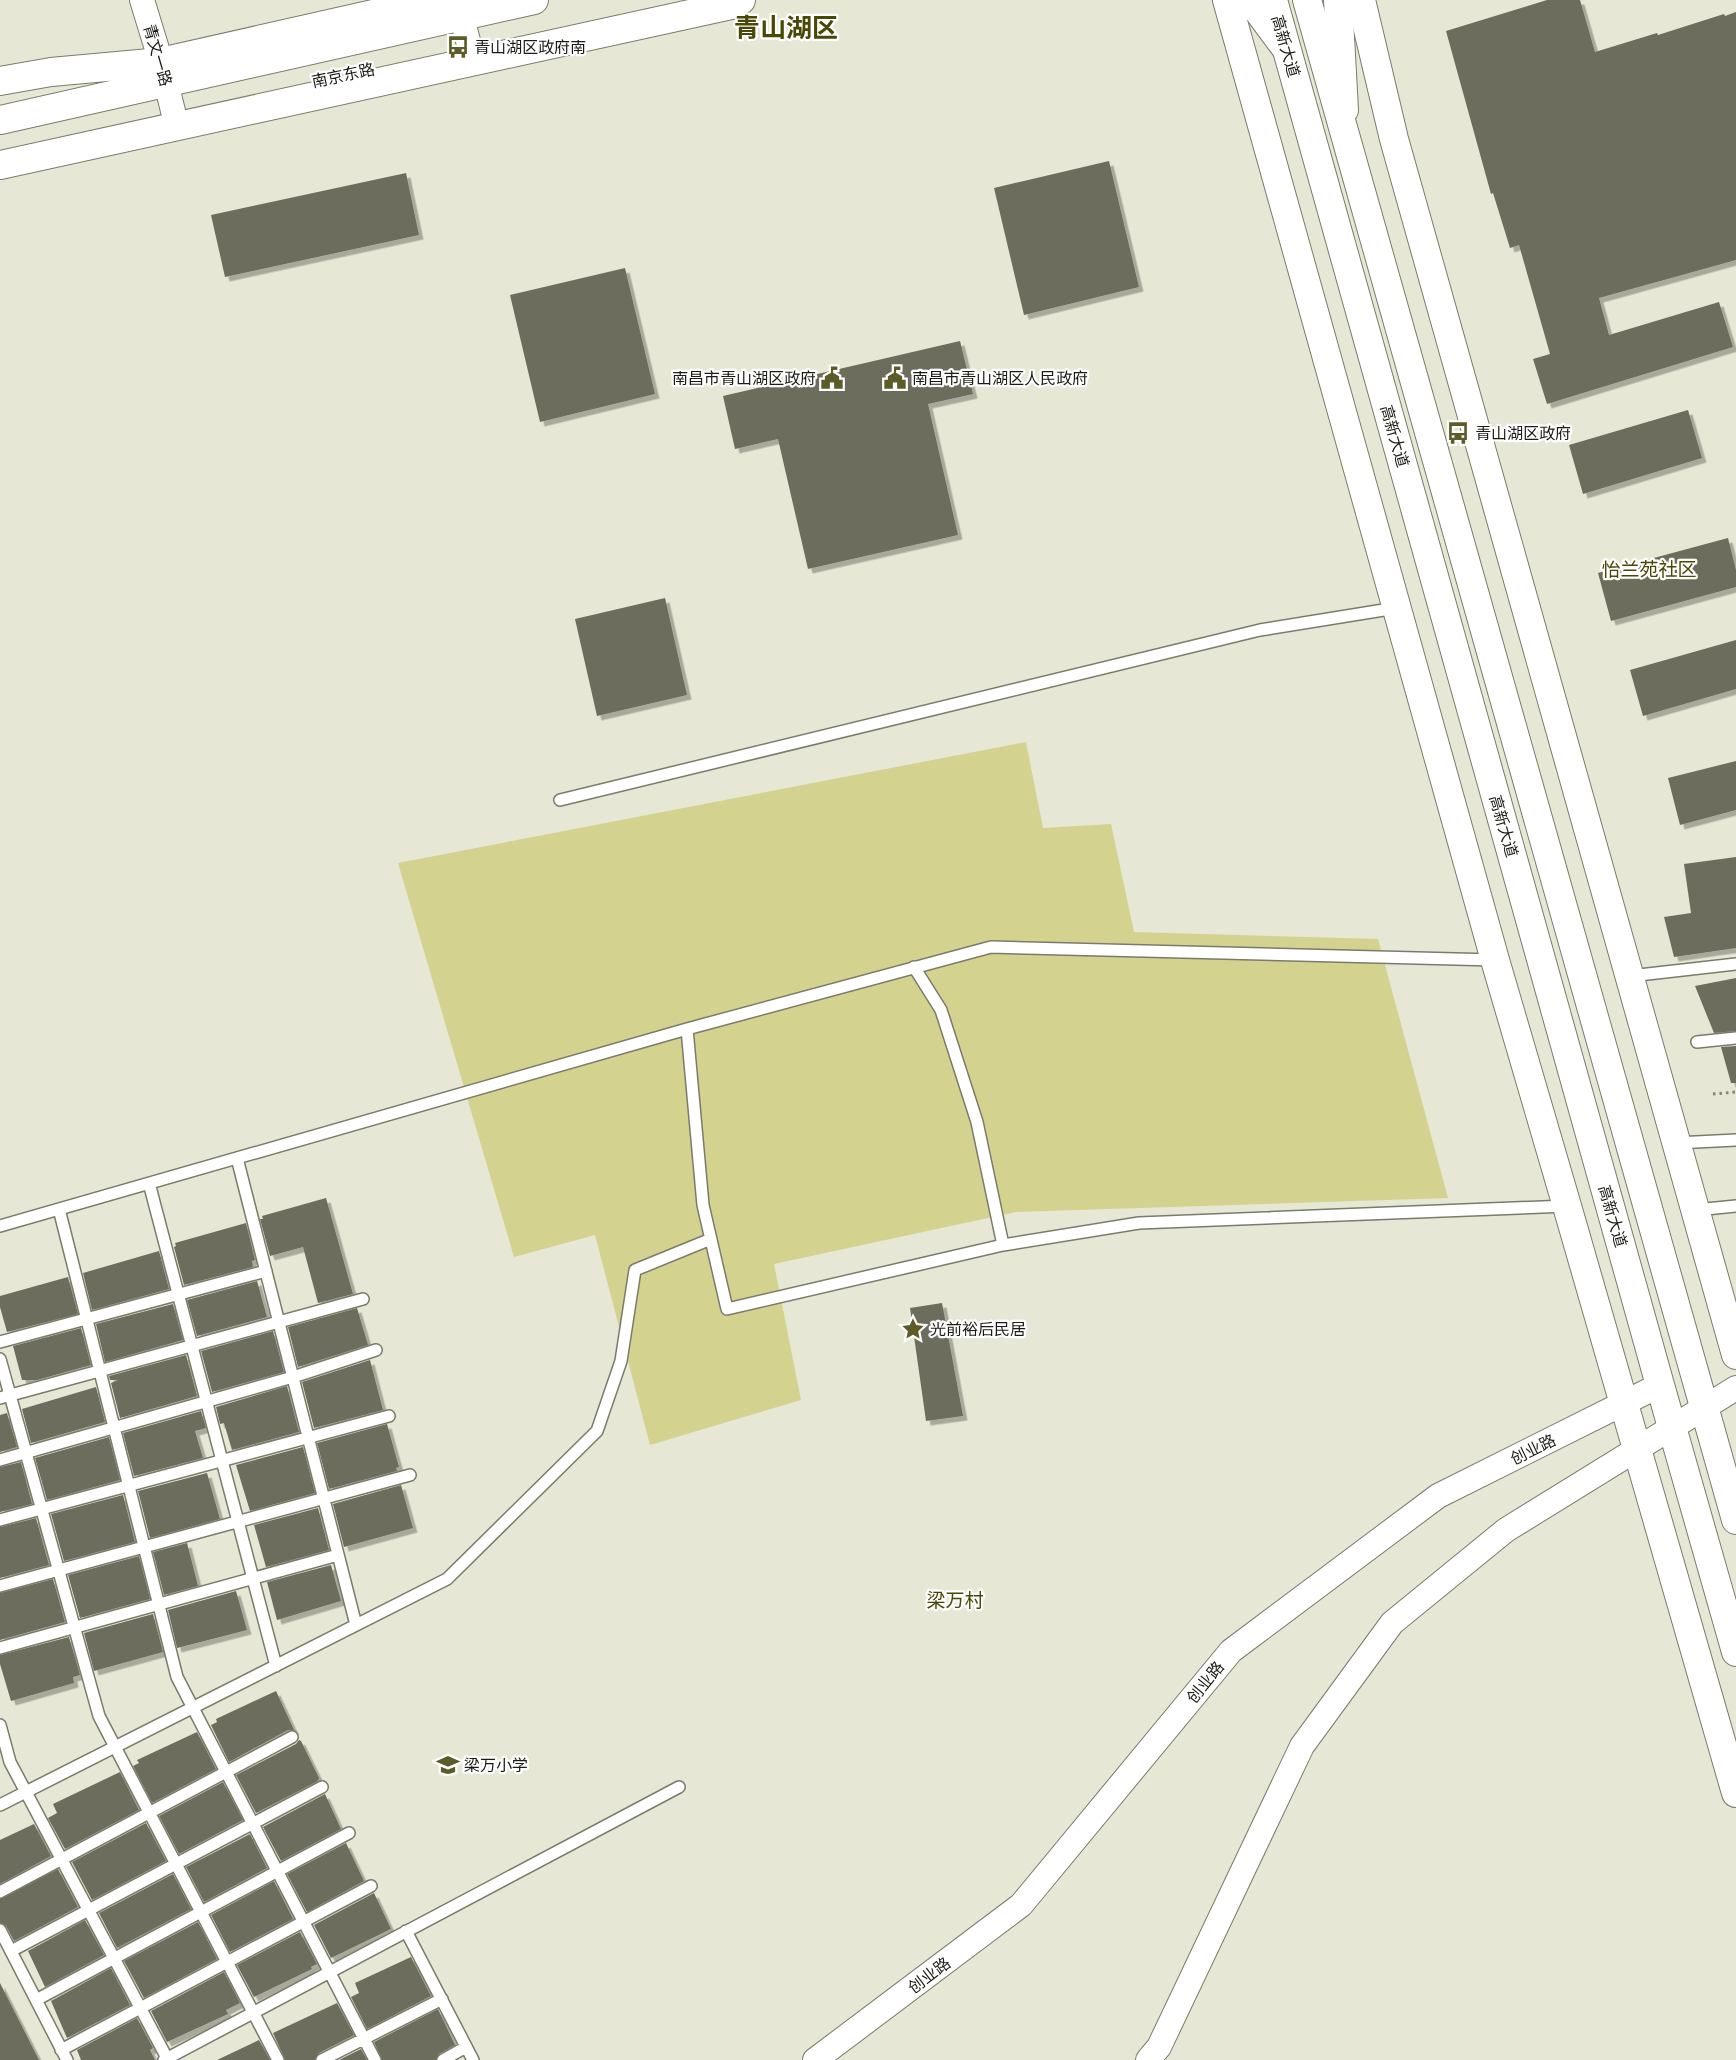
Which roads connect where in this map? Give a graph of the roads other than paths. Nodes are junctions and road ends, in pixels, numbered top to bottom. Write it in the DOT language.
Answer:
graph roads {
  1 [pos="142,0"];
  2 [pos="435,0"];
  3 [pos="534,0"];
  4 [pos="687,0"];
  5 [pos="741,0"];
  6 [pos="1227,0"];
  7 [pos="1250,0"];
  8 [pos="1273,0"];
  9 [pos="1307,0"];
  10 [pos="1338,0"];
  11 [pos="1361,0"];
  12 [pos="459,8"];
  13 [pos="470,48"];
  14 [pos="1288,51"];
  15 [pos="164,73"];
  16 [pos="0,81"];
  17 [pos="173,111"];
  18 [pos="0,120"];
  19 [pos="1345,129"];
  20 [pos="0,148"];
  21 [pos="0,165"];
  22 [pos="1398,607"];
  23 [pos="560,800"];
  24 [pos="1495,960"];
  25 [pos="1736,964"];
  26 [pos="914,967"];
  27 [pos="1630,976"];
  28 [pos="687,1029"];
  29 [pos="1736,1038"];
  30 [pos="1697,1042"];
  31 [pos="1736,1140"];
  32 [pos="1676,1143"];
  33 [pos="238,1158"];
  34 [pos="149,1183"];
  35 [pos="1568,1206"];
  36 [pos="1736,1206"];
  37 [pos="59,1209"];
  38 [pos="1696,1210"];
  39 [pos="0,1226"];
  40 [pos="711,1239"];
  41 [pos="1003,1246"];
  42 [pos="266,1271"];
  43 [pos="178,1294"];
  44 [pos="363,1298"];
  45 [pos="87,1319"];
  46 [pos="279,1322"];
  47 [pos="0,1342"];
  48 [pos="192,1345"];
  49 [pos="376,1350"];
  50 [pos="1736,1355"];
  51 [pos="0,1359"];
  52 [pos="100,1370"];
  53 [pos="293,1377"];
  54 [pos="1660,1385"];
  55 [pos="1736,1388"];
  56 [pos="5,1396"];
  57 [pos="207,1402"];
  58 [pos="1624,1403"];
  59 [pos="1704,1407"];
  60 [pos="389,1416"];
  61 [pos="1672,1426"];
  62 [pos="114,1428"];
  63 [pos="308,1438"];
  64 [pos="1637,1448"];
  65 [pos="26,1452"];
  66 [pos="0,1460"];
  67 [pos="222,1460"];
  68 [pos="410,1475"];
  69 [pos="128,1486"];
  70 [pos="324,1499"];
  71 [pos="42,1509"];
  72 [pos="0,1520"];
  73 [pos="1736,1520"];
  74 [pos="238,1522"];
  75 [pos="144,1547"];
  76 [pos="338,1555"];
  77 [pos="58,1570"];
  78 [pos="253,1579"];
  79 [pos="0,1586"];
  80 [pos="158,1604"];
  81 [pos="356,1625"];
  82 [pos="75,1627"];
  83 [pos="0,1648"];
  84 [pos="1736,1652"];
  85 [pos="276,1666"];
  86 [pos="192,1708"];
  87 [pos="0,1726"];
  88 [pos="292,1737"];
  89 [pos="115,1747"];
  90 [pos="226,1772"];
  91 [pos="322,1787"];
  92 [pos="679,1787"];
  93 [pos="26,1792"];
  94 [pos="1736,1793"];
  95 [pos="0,1805"];
  96 [pos="150,1813"];
  97 [pos="253,1824"];
  98 [pos="349,1833"];
  99 [pos="62,1859"];
  100 [pos="176,1864"];
  101 [pos="277,1871"];
  102 [pos="371,1886"];
  103 [pos="0,1892"];
  104 [pos="88,1910"];
  105 [pos="201,1912"];
  106 [pos="304,1922"];
  107 [pos="0,1930"];
  108 [pos="406,1931"];
  109 [pos="11,1951"];
  110 [pos="114,1959"];
  111 [pos="227,1962"];
  112 [pos="330,1972"];
  113 [pos="442,1999"];
  114 [pos="36,2000"];
  115 [pos="140,2008"];
  116 [pos="254,2012"];
  117 [pos="364,2038"];
  118 [pos="466,2047"];
  119 [pos="64,2055"];
  120 [pos="166,2059"];
  121 [pos="278,2060"];
  122 [pos="322,2060"];
  123 [pos="375,2060"];
  124 [pos="443,2060"];
  125 [pos="473,2060"];
  126 [pos="817,2060"];
  127 [pos="1148,2060"];
  1 -- 15 [label="street, 青文一路"];
  2 -- 15 [label="main road"];
  3 -- 12 [label="main road, 南京东路"];
  4 -- 13 [label="main road, 南京东路"];
  5 -- 21 [label="main road"];
  6 -- 22 [label="main road"];
  7 -- 14 [label="main road"];
  8 -- 14 [label="main road, 高新大道"];
  9 -- 19 [label="main road, 高新大道"];
  10 -- 19 [label="main road"];
  11 -- 27 [label="main road"];
  12 -- 13 [label="street"];
  12 -- 15 [label="main road, 南京东路"];
  13 -- 17 [label="main road, 南京东路"];
  14 -- 54 [label="main road, 高新大道"];
  15 -- 16 [label="main road"];
  15 -- 17 [label="street, 青文一路"];
  15 -- 18 [label="main road, 南京东路"];
  17 -- 20 [label="main road, 南京东路"];
  19 -- 59 [label="main road, 高新大道"];
  22 -- 23 [label="lane"];
  22 -- 24 [label="main road"];
  24 -- 26 [label="lane"];
  24 -- 35 [label="main road"];
  25 -- 27 [label="lane"];
  26 -- 28 [label="lane"];
  26 -- 41 [label="lane"];
  27 -- 32 [label="main road"];
  28 -- 33 [label="lane"];
  28 -- 40 [label="lane"];
  29 -- 30 [label="lane"];
  31 -- 32 [label="lane"];
  32 -- 38 [label="main road"];
  33 -- 34 [label="lane"];
  33 -- 42 [label="lane"];
  34 -- 37 [label="lane"];
  34 -- 43 [label="lane"];
  35 -- 41 [label="lane"];
  35 -- 58 [label="main road"];
  36 -- 38 [label="lane"];
  37 -- 39 [label="lane"];
  37 -- 45 [label="lane"];
  38 -- 50 [label="main road"];
  40 -- 41 [label="lane"];
  40 -- 81 [label="lane"];
  42 -- 43 [label="lane"];
  42 -- 46 [label="lane"];
  43 -- 45 [label="lane"];
  43 -- 48 [label="lane"];
  44 -- 46 [label="lane"];
  45 -- 47 [label="lane"];
  45 -- 52 [label="lane"];
  46 -- 48 [label="lane"];
  46 -- 53 [label="lane"];
  48 -- 52 [label="lane"];
  48 -- 57 [label="lane"];
  49 -- 53 [label="lane"];
  51 -- 56 [label="lane"];
  52 -- 56 [label="lane"];
  52 -- 62 [label="lane"];
  53 -- 57 [label="lane"];
  53 -- 63 [label="lane"];
  54 -- 58 [label="street, 创业路"];
  54 -- 61 [label="main road, 高新大道"];
  55 -- 59 [label="street"];
  56 -- 65 [label="lane"];
  57 -- 62 [label="lane"];
  57 -- 67 [label="lane"];
  58 -- 64 [label="main road"];
  58 -- 126 [label="street, 创业路"];
  59 -- 61 [label="street"];
  59 -- 73 [label="main road, 高新大道"];
  60 -- 63 [label="lane"];
  61 -- 64 [label="street"];
  61 -- 84 [label="main road, 高新大道"];
  62 -- 65 [label="lane"];
  62 -- 69 [label="lane"];
  63 -- 67 [label="lane"];
  63 -- 70 [label="lane"];
  64 -- 94 [label="main road"];
  64 -- 127 [label="street"];
  65 -- 66 [label="lane"];
  65 -- 71 [label="lane"];
  67 -- 69 [label="lane"];
  67 -- 74 [label="lane"];
  68 -- 70 [label="lane"];
  69 -- 71 [label="lane"];
  69 -- 75 [label="lane"];
  70 -- 74 [label="lane"];
  70 -- 76 [label="lane"];
  71 -- 72 [label="lane"];
  71 -- 77 [label="lane"];
  74 -- 75 [label="lane"];
  74 -- 78 [label="lane"];
  75 -- 77 [label="lane"];
  75 -- 80 [label="lane"];
  76 -- 78 [label="lane"];
  76 -- 81 [label="lane"];
  77 -- 79 [label="lane"];
  77 -- 82 [label="lane"];
  78 -- 80 [label="lane"];
  78 -- 85 [label="lane"];
  80 -- 82 [label="lane"];
  80 -- 86 [label="lane"];
  81 -- 85 [label="lane"];
  82 -- 83 [label="lane"];
  82 -- 89 [label="lane"];
  85 -- 86 [label="lane"];
  86 -- 89 [label="lane"];
  86 -- 90 [label="lane"];
  87 -- 93 [label="lane"];
  88 -- 90 [label="lane"];
  89 -- 93 [label="lane"];
  89 -- 96 [label="lane"];
  90 -- 96 [label="lane"];
  90 -- 97 [label="lane"];
  91 -- 97 [label="lane"];
  92 -- 108 [label="lane"];
  93 -- 95 [label="lane"];
  93 -- 99 [label="lane"];
  96 -- 99 [label="lane"];
  96 -- 100 [label="lane"];
  97 -- 100 [label="lane"];
  97 -- 101 [label="lane"];
  98 -- 101 [label="lane"];
  99 -- 103 [label="lane"];
  99 -- 104 [label="lane"];
  100 -- 104 [label="lane"];
  100 -- 105 [label="lane"];
  101 -- 105 [label="lane"];
  101 -- 106 [label="lane"];
  102 -- 106 [label="lane"];
  104 -- 109 [label="lane"];
  104 -- 110 [label="lane"];
  105 -- 110 [label="lane"];
  105 -- 111 [label="lane"];
  106 -- 111 [label="lane"];
  106 -- 112 [label="lane"];
  107 -- 109 [label="lane"];
  108 -- 112 [label="lane"];
  108 -- 113 [label="lane"];
  109 -- 114 [label="lane"];
  110 -- 114 [label="lane"];
  110 -- 115 [label="lane"];
  111 -- 115 [label="lane"];
  111 -- 116 [label="lane"];
  112 -- 116 [label="lane"];
  112 -- 117 [label="lane"];
  113 -- 117 [label="lane"];
  113 -- 118 [label="lane"];
  114 -- 119 [label="lane"];
  115 -- 119 [label="lane"];
  115 -- 120 [label="lane"];
  116 -- 120 [label="lane"];
  116 -- 121 [label="lane"];
  117 -- 122 [label="lane"];
  117 -- 123 [label="lane"];
  118 -- 124 [label="lane"];
  118 -- 125 [label="lane"];
}
